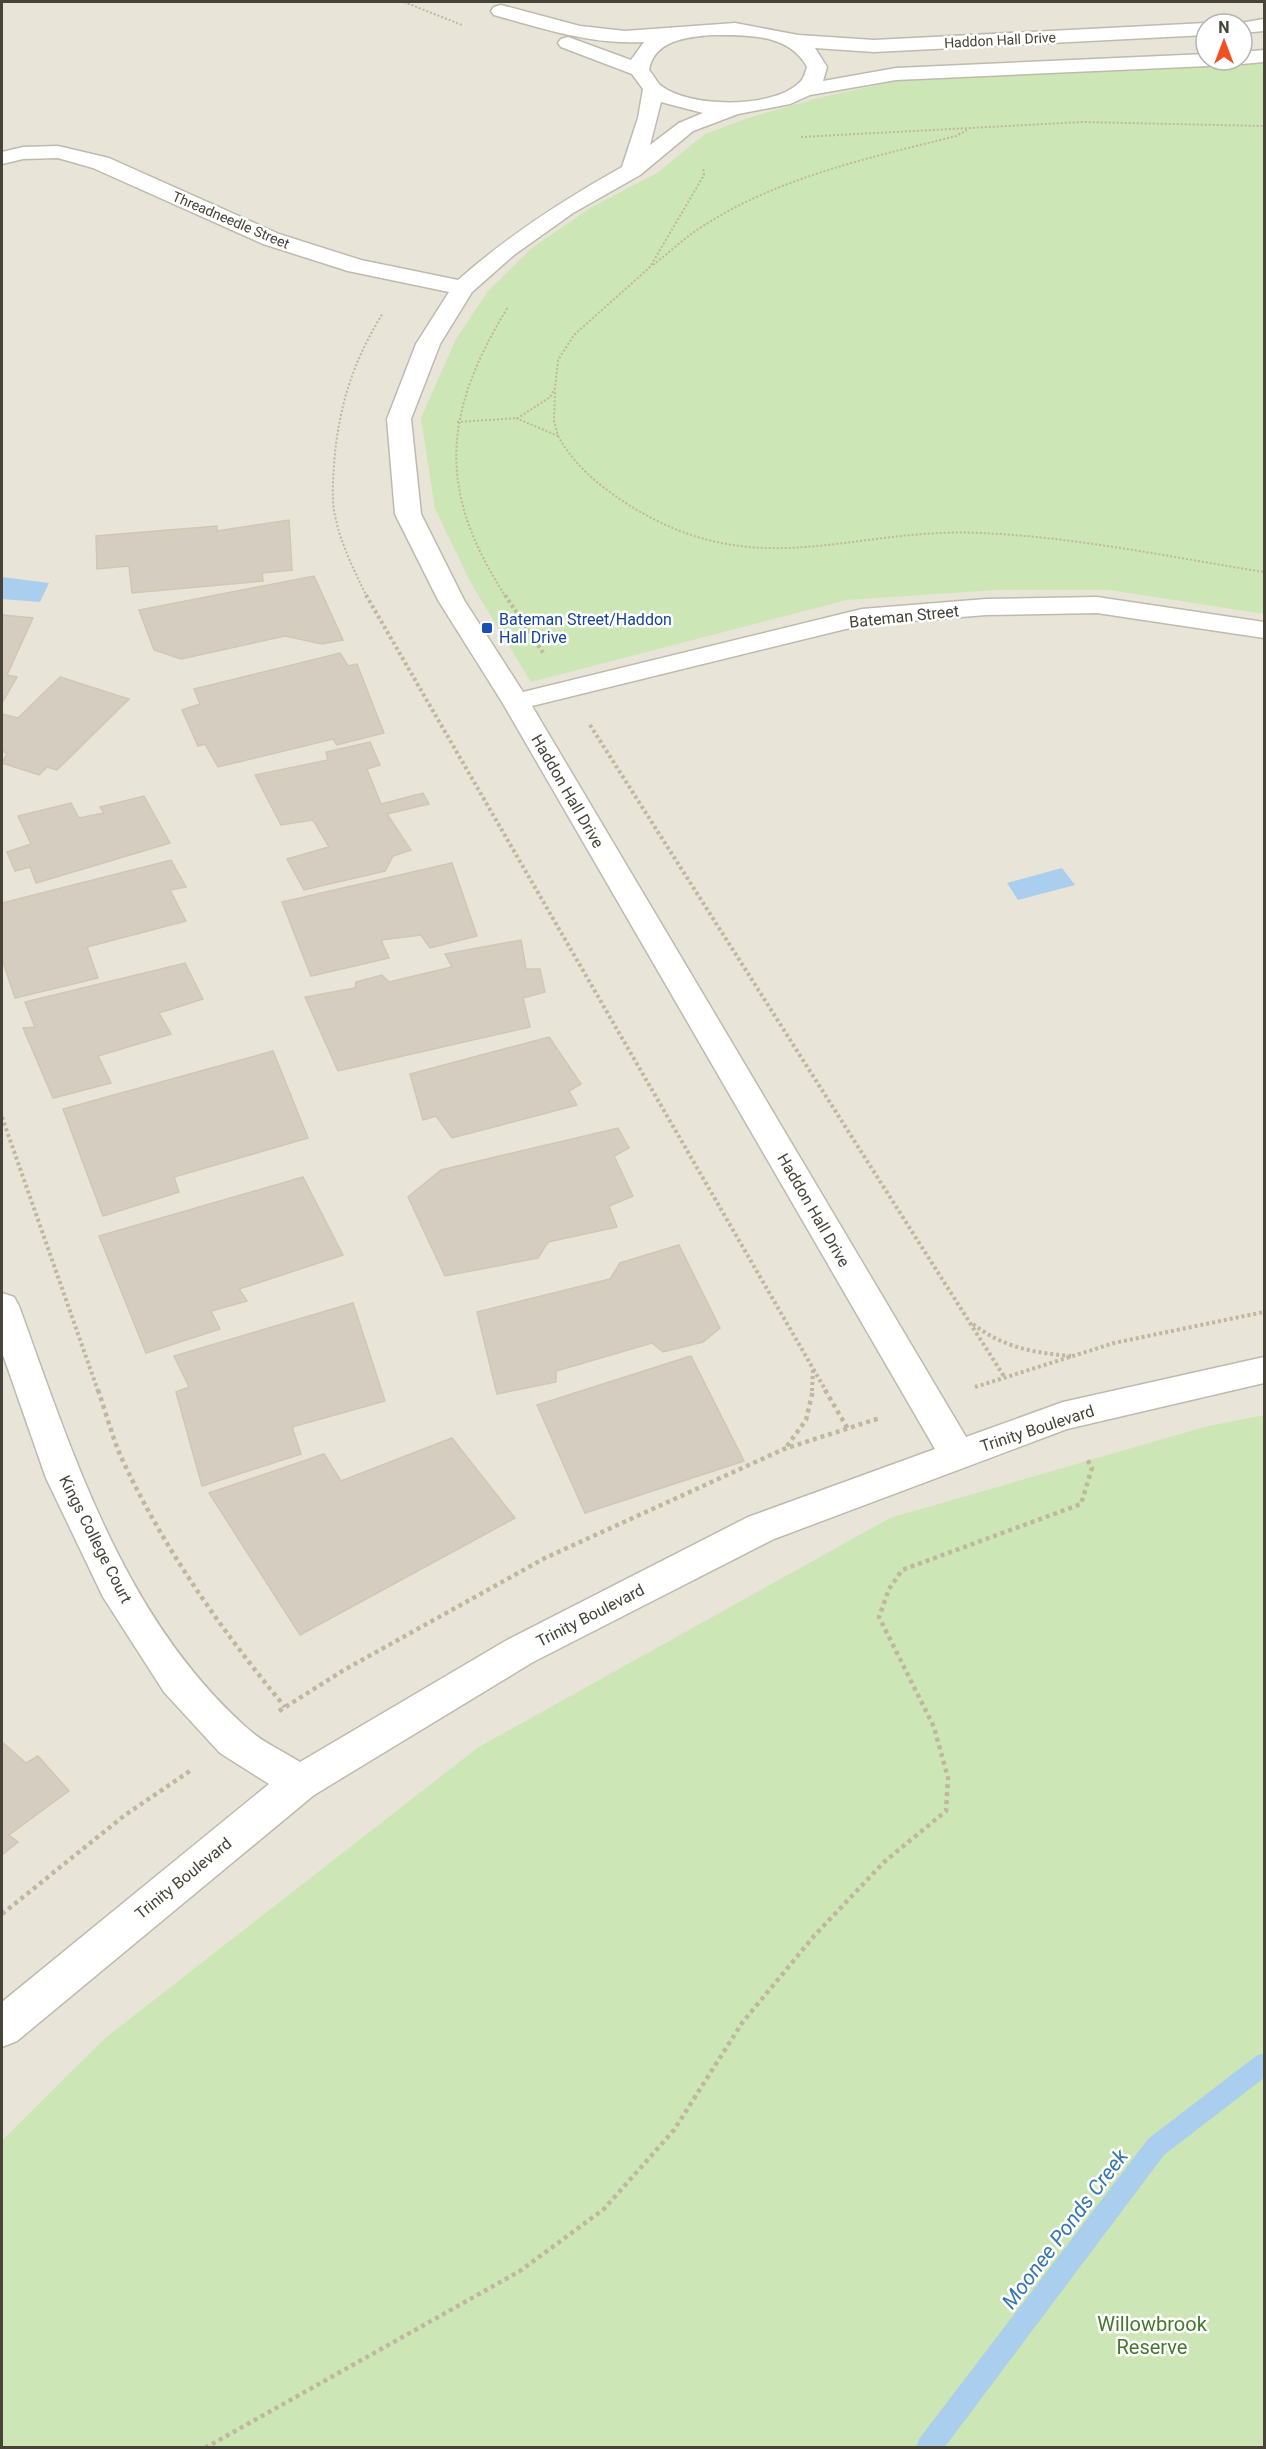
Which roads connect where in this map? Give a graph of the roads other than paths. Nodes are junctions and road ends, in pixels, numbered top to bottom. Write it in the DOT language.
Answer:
graph roads {
  1 [pos="1194,30"];
  2 [pos="677,34"];
  3 [pos="793,41"];
  4 [pos="1194,61"];
  5 [pos="639,70"];
  6 [pos="653,89"];
  7 [pos="804,90"];
  8 [pos="733,109"];
  9 [pos="2,158"];
  10 [pos="632,170"];
  11 [pos="463,288"];
  12 [pos="1264,630"];
  13 [pos="516,702"];
  14 [pos="2,1305"];
  15 [pos="1264,1370"];
  16 [pos="957,1454"];
  17 [pos="300,1783"];
  18 [pos="2,2027"];
  1 -- 3 [label="street, Haddon Hall Drive"];
  2 -- 3 [label="street"];
  2 -- 5 [label="street"];
  2 -- 5 [label="street"];
  3 -- 7 [label="street"];
  4 -- 7 [label="street, Haddon Hall Drive"];
  5 -- 6 [label="street"];
  6 -- 8 [label="street"];
  6 -- 10 [label="street"];
  7 -- 8 [label="street, Haddon Hall Drive"];
  8 -- 10 [label="street, Haddon Hall Drive"];
  9 -- 11 [label="street, Threadneedle Street"];
  10 -- 11 [label="street, Haddon Hall Drive"];
  11 -- 13 [label="street, Haddon Hall Drive"];
  12 -- 13 [label="street, Bateman Street"];
  13 -- 16 [label="street, Haddon Hall Drive"];
  14 -- 17 [label="street, Kings College Court"];
  15 -- 16 [label="street, Trinity Boulevard"];
  16 -- 17 [label="street, Trinity Boulevard"];
  17 -- 18 [label="street, Trinity Boulevard"];
}
